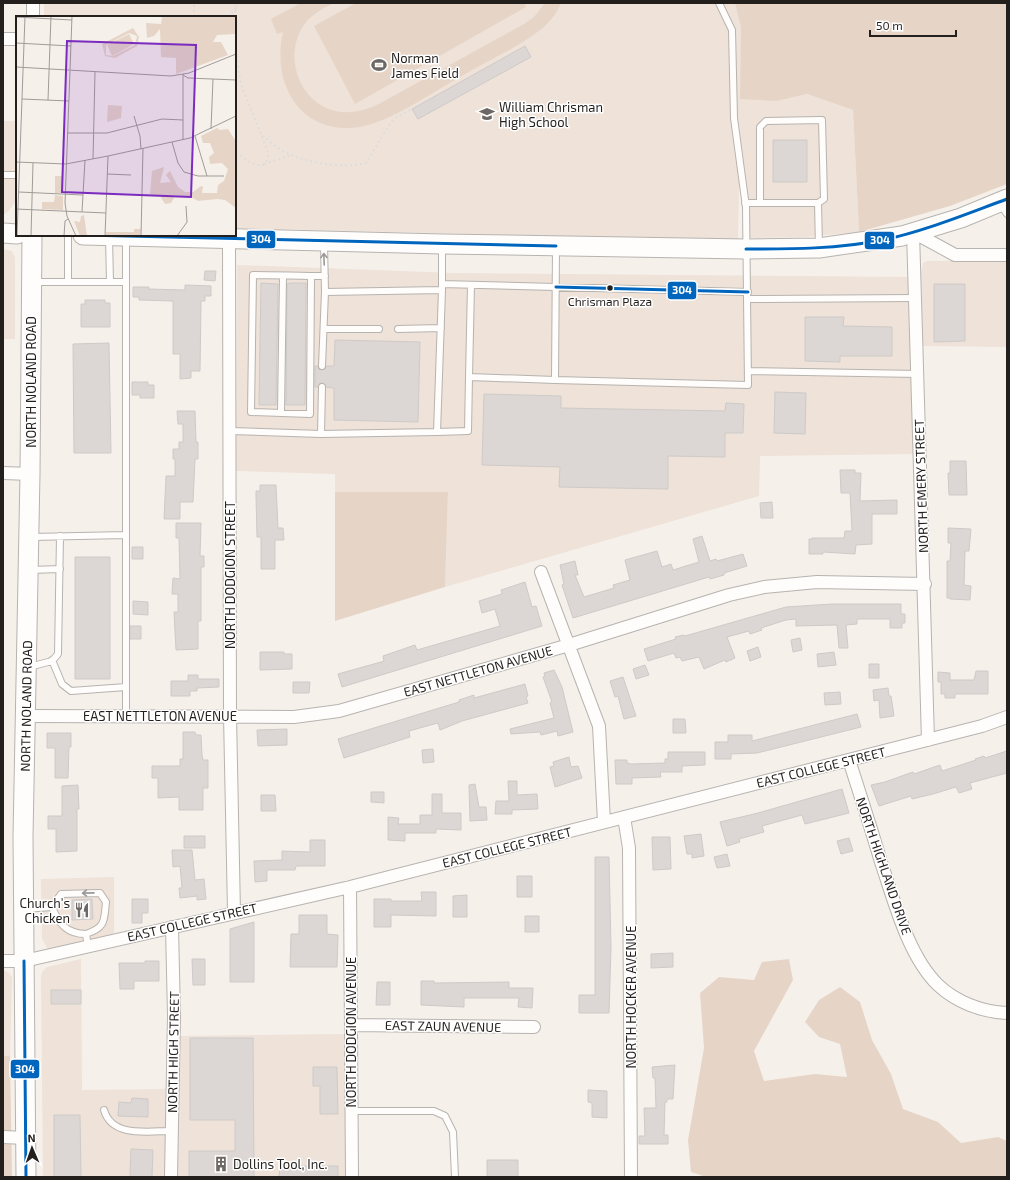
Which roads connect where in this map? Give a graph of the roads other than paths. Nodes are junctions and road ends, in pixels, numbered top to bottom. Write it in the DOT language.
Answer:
graph roads {
  1 [pos="33,3"];
  2 [pos="719,3"];
  3 [pos="33,16"];
  4 [pos="3,39"];
  5 [pos="16,40"];
  6 [pos="16,175"];
  7 [pos="3,176"];
  8 [pos="745,203"];
  9 [pos="760,203"];
  10 [pos="818,203"];
  11 [pos="1005,205"];
  12 [pos="913,232"];
  13 [pos="3,233"];
  14 [pos="16,234"];
  15 [pos="32,236"];
  16 [pos="68,236"];
  17 [pos="118,236"];
  18 [pos="229,238"];
  19 [pos="324,241"];
  20 [pos="442,244"];
  21 [pos="556,246"];
  22 [pos="819,248"];
  23 [pos="746,249"];
  24 [pos="1007,255"];
  25 [pos="283,276"];
  26 [pos="311,276"];
  27 [pos="325,276"];
  28 [pos="32,282"];
  29 [pos="68,282"];
  30 [pos="110,282"];
  31 [pos="126,282"];
  32 [pos="471,285"];
  33 [pos="442,287"];
  34 [pos="556,287"];
  35 [pos="325,292"];
  36 [pos="748,292"];
  37 [pos="915,298"];
  38 [pos="748,299"];
  39 [pos="440,328"];
  40 [pos="324,329"];
  41 [pos="379,329"];
  42 [pos="398,329"];
  43 [pos="322,366"];
  44 [pos="748,371"];
  45 [pos="918,374"];
  46 [pos="469,377"];
  47 [pos="555,380"];
  48 [pos="322,387"];
  49 [pos="281,412"];
  50 [pos="230,431"];
  51 [pos="437,432"];
  52 [pos="321,434"];
  53 [pos="3,473"];
  54 [pos="30,474"];
  55 [pos="126,535"];
  56 [pos="60,536"];
  57 [pos="29,537"];
  58 [pos="60,569"];
  59 [pos="28,570"];
  60 [pos="541,572"];
  61 [pos="925,584"];
  62 [pos="569,645"];
  63 [pos="52,660"];
  64 [pos="26,668"];
  65 [pos="126,687"];
  66 [pos="230,715"];
  67 [pos="26,716"];
  68 [pos="126,716"];
  69 [pos="1007,717"];
  70 [pos="928,740"];
  71 [pos="849,760"];
  72 [pos="624,817"];
  73 [pos="604,822"];
  74 [pos="350,887"];
  75 [pos="52,907"];
  76 [pos="24,909"];
  77 [pos="234,912"];
  78 [pos="172,927"];
  79 [pos="86,934"];
  80 [pos="88,946"];
  81 [pos="3,961"];
  82 [pos="24,961"];
  83 [pos="1007,1013"];
  84 [pos="352,1025"];
  85 [pos="534,1027"];
  86 [pos="104,1110"];
  87 [pos="352,1111"];
  88 [pos="172,1131"];
  89 [pos="3,1137"];
  90 [pos="27,1138"];
  91 [pos="26,1177"];
  92 [pos="171,1177"];
  93 [pos="352,1177"];
  94 [pos="455,1177"];
  95 [pos="631,1177"];
  1 -- 3 [label="street"];
  2 -- 8 [label="lane"];
  4 -- 5 [label="street"];
  6 -- 7 [label="lane"];
  8 -- 9 [label="lane"];
  8 -- 23 [label="lane"];
  9 -- 10 [label="lane"];
  9 -- 10 [label="lane"];
  10 -- 22 [label="lane"];
  11 -- 12 [label="main road"];
  12 -- 22 [label="main road"];
  12 -- 24 [label="street"];
  12 -- 37 [label="street, NORTH EMERY STREET"];
  13 -- 14 [label="main road"];
  15 -- 28 [label="main road, NORTH NOLAND ROAD"];
  16 -- 29 [label="lane"];
  17 -- 18 [label="main road"];
  17 -- 30 [label="lane"];
  17 -- 31 [label="lane"];
  18 -- 19 [label="main road"];
  18 -- 50 [label="street, NORTH DODGION STREET"];
  19 -- 20 [label="main road"];
  27 -- 19 [label="lane, one-way"];
  20 -- 21 [label="main road"];
  20 -- 33 [label="lane"];
  21 -- 23 [label="main road"];
  21 -- 34 [label="lane"];
  22 -- 23 [label="main road"];
  23 -- 36 [label="lane"];
  25 -- 26 [label="lane"];
  25 -- 49 [label="lane"];
  25 -- 49 [label="lane"];
  26 -- 27 [label="lane"];
  26 -- 49 [label="lane"];
  27 -- 35 [label="lane"];
  28 -- 29 [label="lane"];
  28 -- 54 [label="main road, NORTH NOLAND ROAD"];
  29 -- 30 [label="lane"];
  30 -- 31 [label="lane"];
  31 -- 55 [label="lane"];
  32 -- 33 [label="lane"];
  32 -- 34 [label="lane"];
  32 -- 46 [label="lane"];
  33 -- 35 [label="lane"];
  33 -- 39 [label="lane"];
  34 -- 36 [label="lane"];
  34 -- 47 [label="lane"];
  35 -- 40 [label="lane"];
  36 -- 38 [label="lane"];
  37 -- 38 [label="lane"];
  37 -- 45 [label="street, NORTH EMERY STREET"];
  38 -- 44 [label="lane"];
  39 -- 42 [label="lane"];
  39 -- 51 [label="lane"];
  40 -- 41 [label="lane"];
  40 -- 43 [label="lane"];
  44 -- 45 [label="lane"];
  44 -- 47 [label="lane"];
  45 -- 61 [label="street, NORTH EMERY STREET"];
  46 -- 47 [label="lane"];
  46 -- 51 [label="lane"];
  48 -- 52 [label="lane"];
  50 -- 52 [label="lane"];
  50 -- 66 [label="street, NORTH DODGION STREET"];
  51 -- 52 [label="lane"];
  53 -- 54 [label="street"];
  54 -- 57 [label="main road, NORTH NOLAND ROAD"];
  55 -- 56 [label="lane"];
  55 -- 65 [label="lane"];
  56 -- 57 [label="lane"];
  56 -- 58 [label="lane"];
  57 -- 59 [label="main road, NORTH NOLAND ROAD"];
  58 -- 59 [label="lane"];
  58 -- 63 [label="lane"];
  59 -- 64 [label="main road, NORTH NOLAND ROAD"];
  60 -- 62 [label="street"];
  61 -- 62 [label="street, EAST NETTLETON AVENUE"];
  61 -- 70 [label="street, NORTH EMERY STREET"];
  62 -- 66 [label="street, EAST NETTLETON AVENUE"];
  62 -- 73 [label="street"];
  63 -- 64 [label="lane"];
  63 -- 65 [label="lane"];
  64 -- 67 [label="main road, NORTH NOLAND ROAD"];
  65 -- 68 [label="lane"];
  66 -- 68 [label="street, EAST NETTLETON AVENUE"];
  66 -- 77 [label="street, NORTH DODGION STREET"];
  67 -- 68 [label="street, EAST NETTLETON AVENUE"];
  67 -- 76 [label="main road, NORTH NOLAND ROAD"];
  69 -- 70 [label="street, EAST COLLEGE STREET"];
  70 -- 71 [label="street, EAST COLLEGE STREET"];
  71 -- 72 [label="street, EAST COLLEGE STREET"];
  71 -- 83 [label="street, NORTH HIGHLAND DRIVE"];
  72 -- 73 [label="street, EAST COLLEGE STREET"];
  72 -- 95 [label="street, NORTH HOCKER AVENUE"];
  73 -- 74 [label="street, EAST COLLEGE STREET"];
  74 -- 77 [label="street, EAST COLLEGE STREET"];
  74 -- 84 [label="street, NORTH DODGION AVENUE"];
  75 -- 76 [label="lane"];
  75 -- 79 [label="lane"];
  79 -- 75 [label="lane, one-way"];
  76 -- 82 [label="main road, NORTH NOLAND ROAD"];
  77 -- 78 [label="street, EAST COLLEGE STREET"];
  78 -- 80 [label="street, EAST COLLEGE STREET"];
  78 -- 88 [label="street, NORTH HIGH STREET"];
  79 -- 80 [label="lane"];
  80 -- 82 [label="street, EAST COLLEGE STREET"];
  81 -- 82 [label="street, EAST COLLEGE STREET"];
  82 -- 90 [label="main road, NORTH NOLAND ROAD"];
  84 -- 85 [label="street, EAST ZAUN AVENUE"];
  84 -- 87 [label="street, NORTH DODGION AVENUE"];
  86 -- 88 [label="lane"];
  87 -- 93 [label="street, NORTH DODGION AVENUE"];
  87 -- 94 [label="lane"];
  88 -- 92 [label="street, NORTH HIGH STREET"];
  89 -- 90 [label="street"];
  90 -- 91 [label="main road, NORTH NOLAND ROAD"];
}
